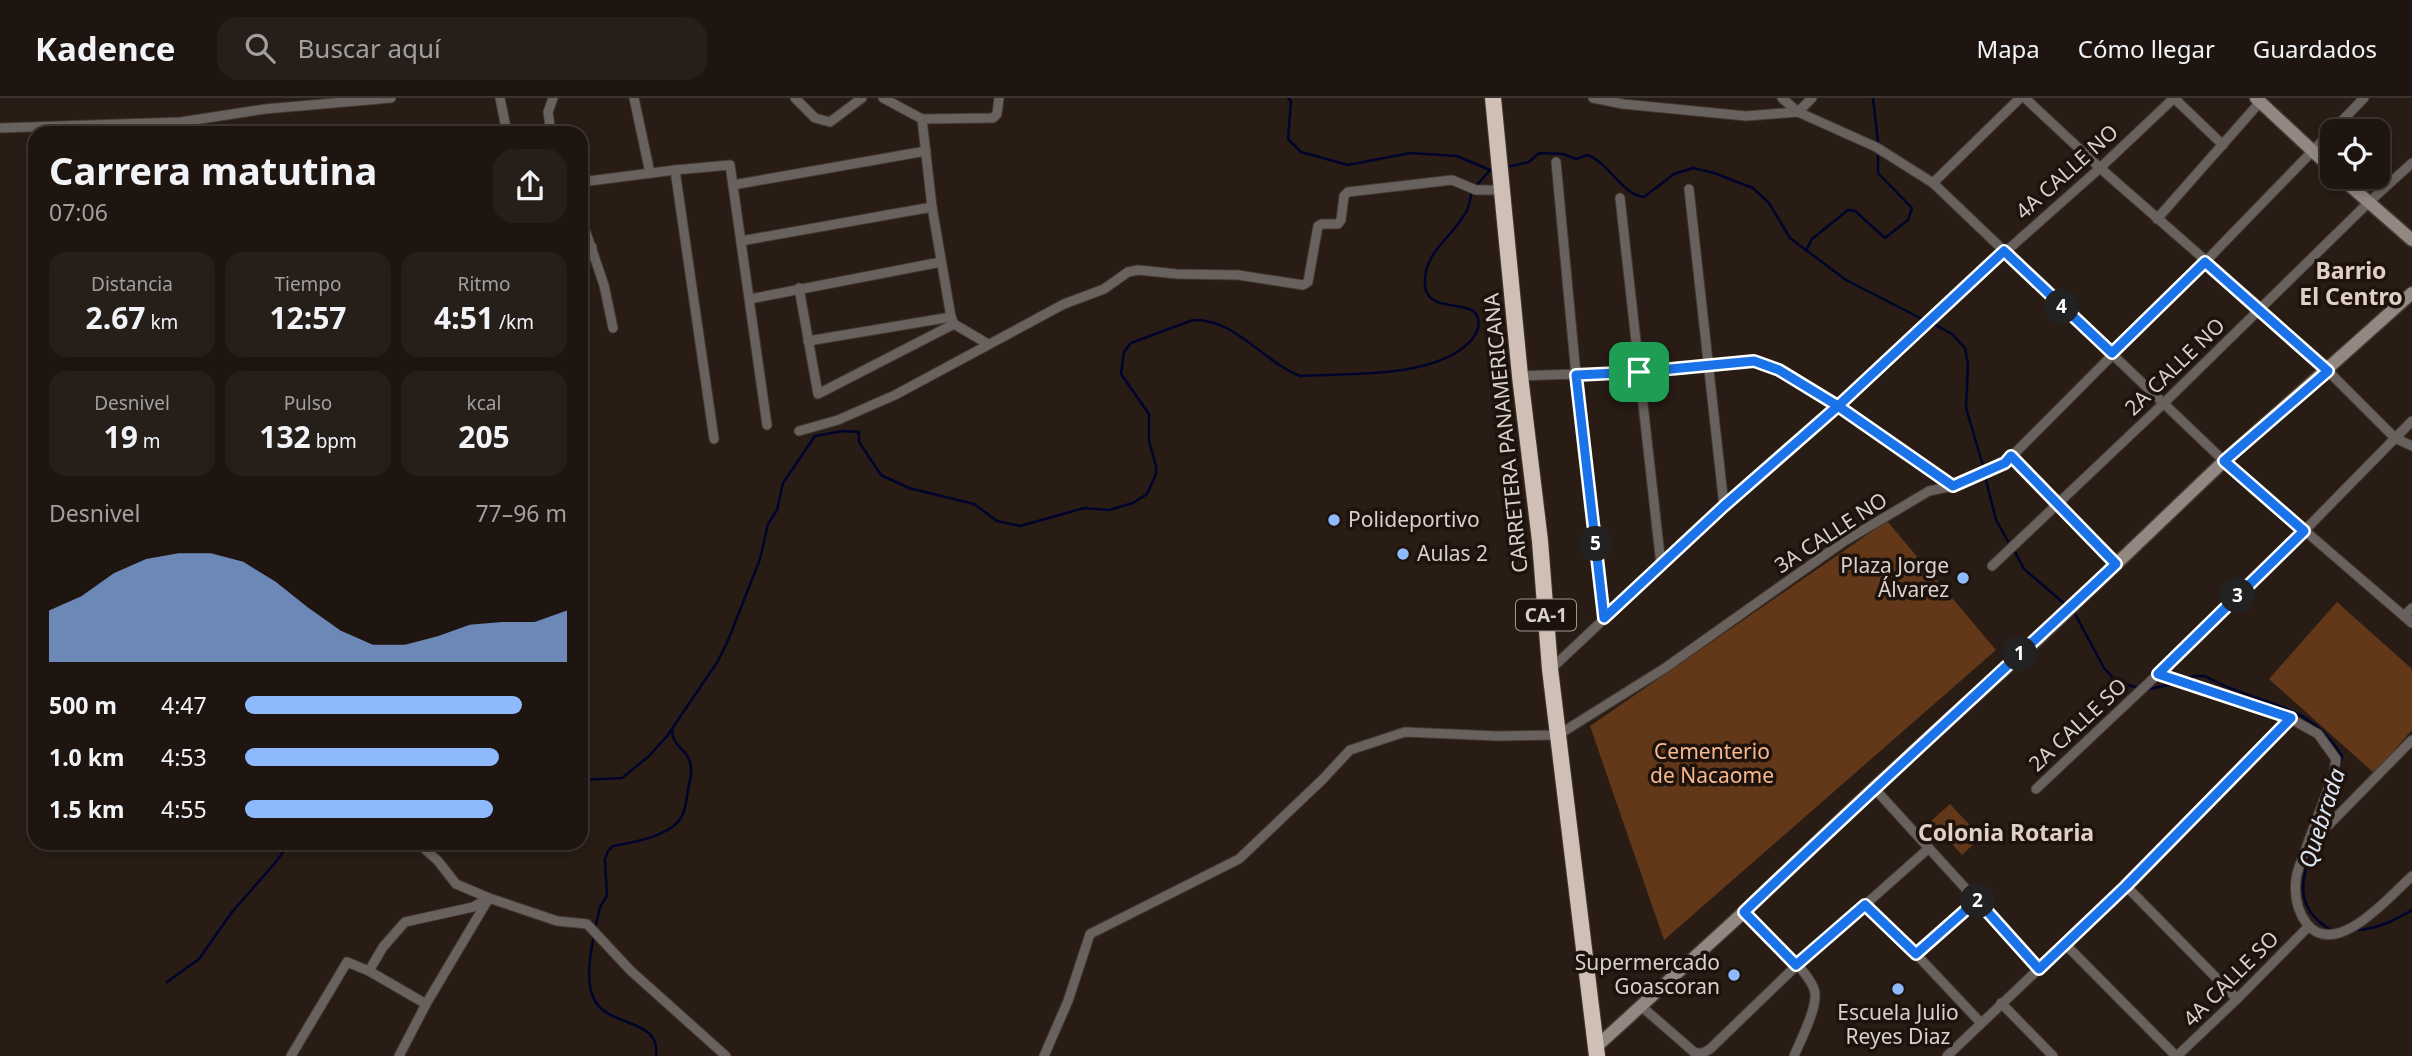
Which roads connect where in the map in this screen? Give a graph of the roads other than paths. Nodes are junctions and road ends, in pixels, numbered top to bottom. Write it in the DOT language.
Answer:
graph roads {
  1 [pos="390,98"];
  2 [pos="500,98"];
  3 [pos="553,98"];
  4 [pos="634,98"];
  5 [pos="795,98"];
  6 [pos="862,98"];
  7 [pos="883,98"];
  8 [pos="999,98"];
  9 [pos="1493,98"];
  10 [pos="1593,98"];
  11 [pos="1782,98"];
  12 [pos="1812,98"];
  13 [pos="2023,98"];
  14 [pos="2174,98"];
  15 [pos="2364,98"];
  16 [pos="2258,100"];
  17 [pos="1626,101"];
  18 [pos="1798,112"];
  19 [pos="922,119"];
  20 [pos="173,126"];
  21 [pos="506,126"];
  22 [pos="550,126"];
  23 [pos="0,128"];
  24 [pos="28,128"];
  25 [pos="2223,145"];
  26 [pos="926,151"];
  27 [pos="2312,151"];
  28 [pos="2320,158"];
  29 [pos="1556,162"];
  30 [pos="2412,163"];
  31 [pos="2100,168"];
  32 [pos="675,170"];
  33 [pos="650,173"];
  34 [pos="1500,176"];
  35 [pos="588,182"];
  36 [pos="1933,183"];
  37 [pos="733,186"];
  38 [pos="1689,189"];
  39 [pos="2354,189"];
  40 [pos="1620,198"];
  41 [pos="2369,202"];
  42 [pos="932,207"];
  43 [pos="2157,219"];
  44 [pos="588,236"];
  45 [pos="2412,240"];
  46 [pos="741,241"];
  47 [pos="592,247"];
  48 [pos="588,248"];
  49 [pos="2004,251"];
  50 [pos="941,262"];
  51 [pos="2205,262"];
  52 [pos="799,288"];
  53 [pos="2412,293"];
  54 [pos="750,299"];
  55 [pos="2260,308"];
  56 [pos="952,320"];
  57 [pos="613,328"];
  58 [pos="808,341"];
  59 [pos="988,344"];
  60 [pos="2112,353"];
  61 [pos="1709,366"];
  62 [pos="2328,371"];
  63 [pos="1639,372"];
  64 [pos="1576,375"];
  65 [pos="1520,376"];
  66 [pos="2164,403"];
  67 [pos="1838,406"];
  68 [pos="2412,421"];
  69 [pos="766,425"];
  70 [pos="799,431"];
  71 [pos="2395,438"];
  72 [pos="714,439"];
  73 [pos="2412,446"];
  74 [pos="2011,456"];
  75 [pos="2224,461"];
  76 [pos="1953,486"];
  77 [pos="2058,504"];
  78 [pos="1724,506"];
  79 [pos="2304,531"];
  80 [pos="2116,564"];
  81 [pos="1661,565"];
  82 [pos="1992,566"];
  83 [pos="2412,608"];
  84 [pos="2404,616"];
  85 [pos="1604,618"];
  86 [pos="2412,623"];
  87 [pos="1550,669"];
  88 [pos="2158,674"];
  89 [pos="2291,718"];
  90 [pos="1558,735"];
  91 [pos="2412,740"];
  92 [pos="1874,788"];
  93 [pos="2036,789"];
  94 [pos="1930,848"];
  95 [pos="2306,848"];
  96 [pos="426,850"];
  97 [pos="2411,877"];
  98 [pos="2126,886"];
  99 [pos="489,898"];
  100 [pos="1977,900"];
  101 [pos="1865,905"];
  102 [pos="1744,912"];
  103 [pos="2309,926"];
  104 [pos="2066,944"];
  105 [pos="1916,954"];
  106 [pos="1796,965"];
  107 [pos="2039,969"];
  108 [pos="369,971"];
  109 [pos="2237,999"];
  110 [pos="2001,1003"];
  111 [pos="426,1004"];
  112 [pos="1641,1006"];
  113 [pos="1981,1023"];
  114 [pos="1597,1051"];
  115 [pos="1695,1055"];
  116 [pos="291,1056"];
  117 [pos="399,1056"];
  118 [pos="726,1056"];
  119 [pos="1044,1056"];
  120 [pos="1794,1056"];
  121 [pos="1947,1056"];
  122 [pos="2053,1056"];
  123 [pos="2176,1056"];
  1 -- 20 [label="street"];
  2 -- 21 [label="street"];
  3 -- 22 [label="street"];
  4 -- 33 [label="street"];
  5 -- 6 [label="street"];
  7 -- 19 [label="street"];
  8 -- 19 [label="street"];
  9 -- 34 [label="highway, CARRETERA PANAMERICANA / CA-1"];
  10 -- 17 [label="street"];
  11 -- 18 [label="street"];
  12 -- 18 [label="street"];
  13 -- 31 [label="street"];
  13 -- 36 [label="street"];
  14 -- 25 [label="street"];
  14 -- 31 [label="street, 4A CALLE NO"];
  15 -- 27 [label="street"];
  16 -- 25 [label="street"];
  16 -- 27 [label="street"];
  17 -- 18 [label="street"];
  18 -- 36 [label="street"];
  19 -- 26 [label="street"];
  23 -- 24 [label="street"];
  25 -- 43 [label="street"];
  26 -- 37 [label="street"];
  26 -- 42 [label="street"];
  27 -- 28 [label="street"];
  27 -- 51 [label="street"];
  29 -- 64 [label="street"];
  30 -- 41 [label="street, 2A CALLE NO"];
  31 -- 43 [label="street"];
  31 -- 49 [label="street, 4A CALLE NO"];
  32 -- 33 [label="street"];
  32 -- 37 [label="street"];
  32 -- 72 [label="street"];
  33 -- 35 [label="street"];
  34 -- 59 [label="street"];
  34 -- 65 [label="highway, CARRETERA PANAMERICANA / CA-1"];
  36 -- 49 [label="street"];
  37 -- 46 [label="street"];
  38 -- 61 [label="street"];
  39 -- 41 [label="street"];
  40 -- 63 [label="street"];
  41 -- 45 [label="street"];
  41 -- 55 [label="street, 2A CALLE NO"];
  42 -- 46 [label="street"];
  42 -- 50 [label="street"];
  43 -- 51 [label="street"];
  44 -- 47 [label="street"];
  46 -- 54 [label="street"];
  47 -- 48 [label="street"];
  47 -- 57 [label="street"];
  49 -- 60 [label="street"];
  49 -- 67 [label="street, 4A CALLE NO"];
  50 -- 52 [label="street"];
  50 -- 56 [label="street"];
  51 -- 55 [label="street"];
  51 -- 60 [label="street, 3A CALLE NO"];
  52 -- 54 [label="street"];
  52 -- 58 [label="street"];
  53 -- 62 [label="street"];
  54 -- 69 [label="street"];
  55 -- 62 [label="street"];
  55 -- 66 [label="street, 2A CALLE NO"];
  56 -- 58 [label="street"];
  56 -- 58 [label="street"];
  56 -- 59 [label="street"];
  59 -- 70 [label="street"];
  60 -- 66 [label="street"];
  60 -- 74 [label="street, 3A CALLE NO"];
  61 -- 63 [label="street"];
  61 -- 67 [label="street"];
  61 -- 78 [label="street"];
  62 -- 71 [label="street"];
  62 -- 75 [label="street"];
  63 -- 64 [label="street"];
  63 -- 81 [label="street"];
  64 -- 65 [label="street"];
  64 -- 85 [label="street"];
  65 -- 87 [label="highway, CARRETERA PANAMERICANA / CA-1"];
  66 -- 75 [label="street"];
  66 -- 77 [label="street, 2A CALLE NO"];
  67 -- 76 [label="street"];
  67 -- 78 [label="street, 4A CALLE NO"];
  68 -- 71 [label="street, 2A CALLE SO"];
  71 -- 73 [label="street"];
  71 -- 79 [label="street, 2A CALLE SO"];
  74 -- 76 [label="street, 3A CALLE NO"];
  74 -- 77 [label="street"];
  75 -- 79 [label="street"];
  75 -- 80 [label="street"];
  76 -- 90 [label="street, 3A CALLE NO"];
  77 -- 80 [label="street"];
  77 -- 82 [label="street, 2A CALLE NO"];
  78 -- 81 [label="street, 4A CALLE NO"];
  79 -- 84 [label="street"];
  79 -- 88 [label="street, 2A CALLE SO"];
  80 -- 92 [label="street"];
  81 -- 85 [label="street, 4A CALLE NO"];
  83 -- 84 [label="street"];
  84 -- 86 [label="street"];
  85 -- 87 [label="street, 4A CALLE NO"];
  87 -- 90 [label="highway, CARRETERA PANAMERICANA / CA-1"];
  88 -- 89 [label="street"];
  88 -- 93 [label="street, 2A CALLE SO"];
  89 -- 95 [label="street"];
  89 -- 98 [label="street"];
  90 -- 114 [label="highway, CARRETERA PANAMERICANA / CA-1"];
  90 -- 119 [label="street"];
  91 -- 95 [label="street"];
  92 -- 94 [label="street"];
  92 -- 102 [label="street"];
  94 -- 100 [label="street"];
  94 -- 101 [label="street"];
  95 -- 103 [label="street"];
  96 -- 99 [label="street"];
  97 -- 103 [label="street"];
  98 -- 104 [label="street"];
  98 -- 109 [label="street"];
  99 -- 108 [label="street"];
  99 -- 111 [label="street"];
  99 -- 118 [label="street"];
  100 -- 105 [label="street"];
  100 -- 107 [label="street"];
  101 -- 105 [label="street"];
  101 -- 106 [label="street"];
  102 -- 106 [label="street"];
  102 -- 112 [label="street"];
  103 -- 109 [label="street, 4A CALLE SO"];
  104 -- 107 [label="street"];
  104 -- 123 [label="street"];
  105 -- 113 [label="street"];
  106 -- 115 [label="street"];
  106 -- 120 [label="street"];
  107 -- 110 [label="street"];
  108 -- 111 [label="street"];
  108 -- 116 [label="street"];
  109 -- 123 [label="street, 4A CALLE SO"];
  110 -- 113 [label="street"];
  110 -- 122 [label="street"];
  111 -- 117 [label="street"];
  112 -- 114 [label="street"];
  112 -- 115 [label="street"];
  113 -- 121 [label="street"];
}
